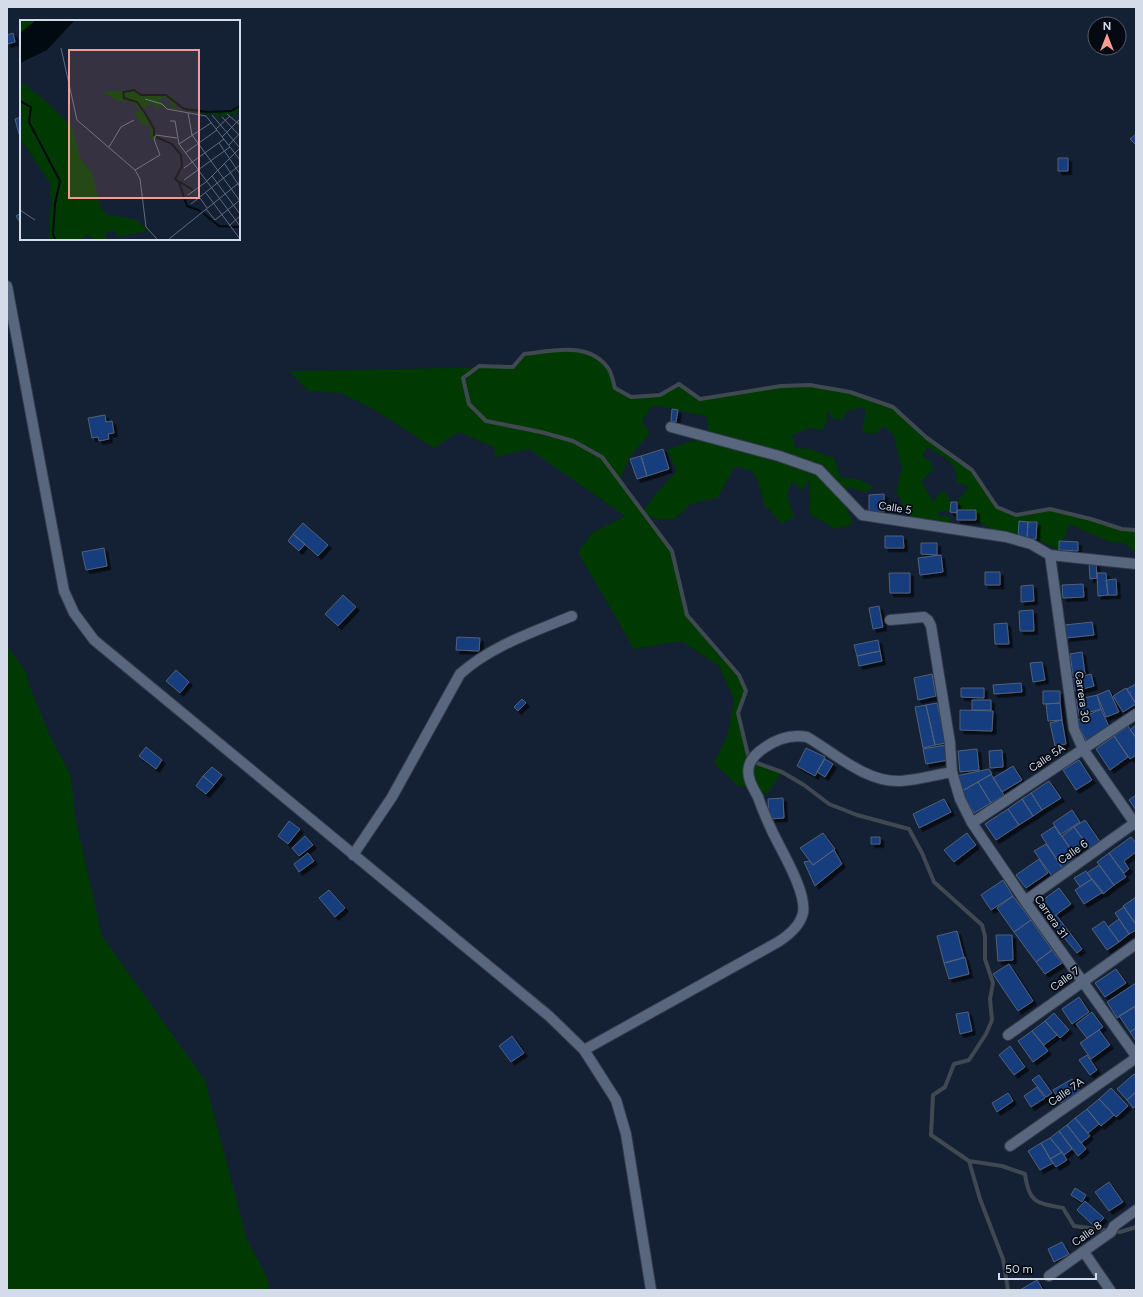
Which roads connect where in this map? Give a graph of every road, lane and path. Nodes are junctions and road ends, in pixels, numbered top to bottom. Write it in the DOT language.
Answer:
graph roads {
  1 [pos="7,286"];
  2 [pos="671,427"];
  3 [pos="1050,555"];
  4 [pos="1136,564"];
  5 [pos="572,616"];
  6 [pos="890,620"];
  7 [pos="1136,714"];
  8 [pos="1083,749"];
  9 [pos="952,772"];
  10 [pos="972,823"];
  11 [pos="1136,823"];
  12 [pos="353,855"];
  13 [pos="1025,901"];
  14 [pos="1136,944"];
  15 [pos="1082,982"];
  16 [pos="1008,1035"];
  17 [pos="584,1050"];
  18 [pos="1136,1057"];
  19 [pos="1010,1146"];
  20 [pos="1136,1210"];
  21 [pos="1084,1252"];
  22 [pos="1049,1276"];
  23 [pos="651,1290"];
  24 [pos="1110,1290"];
  1 -- 12 [label="street"];
  2 -- 3 [label="street, Calle 5"];
  3 -- 4 [label="street, Calle 5"];
  3 -- 8 [label="street, Carrera 30"];
  5 -- 12 [label="street"];
  6 -- 9 [label="street, Carrera 31"];
  7 -- 8 [label="street, Calle 5A"];
  8 -- 10 [label="street, Calle 5A"];
  8 -- 11 [label="street, Carrera 30"];
  9 -- 10 [label="street, Carrera 31"];
  9 -- 17 [label="street"];
  10 -- 13 [label="street, Carrera 31"];
  11 -- 13 [label="street, Calle 6"];
  12 -- 17 [label="street"];
  13 -- 15 [label="street, Carrera 31"];
  14 -- 15 [label="street, Calle 7"];
  15 -- 16 [label="street, Calle 7"];
  15 -- 18 [label="street, Carrera 31"];
  17 -- 23 [label="street"];
  18 -- 19 [label="street, Calle 7A"];
  20 -- 21 [label="street, Calle 8"];
  21 -- 22 [label="street, Calle 8"];
  21 -- 24 [label="street"];
}
